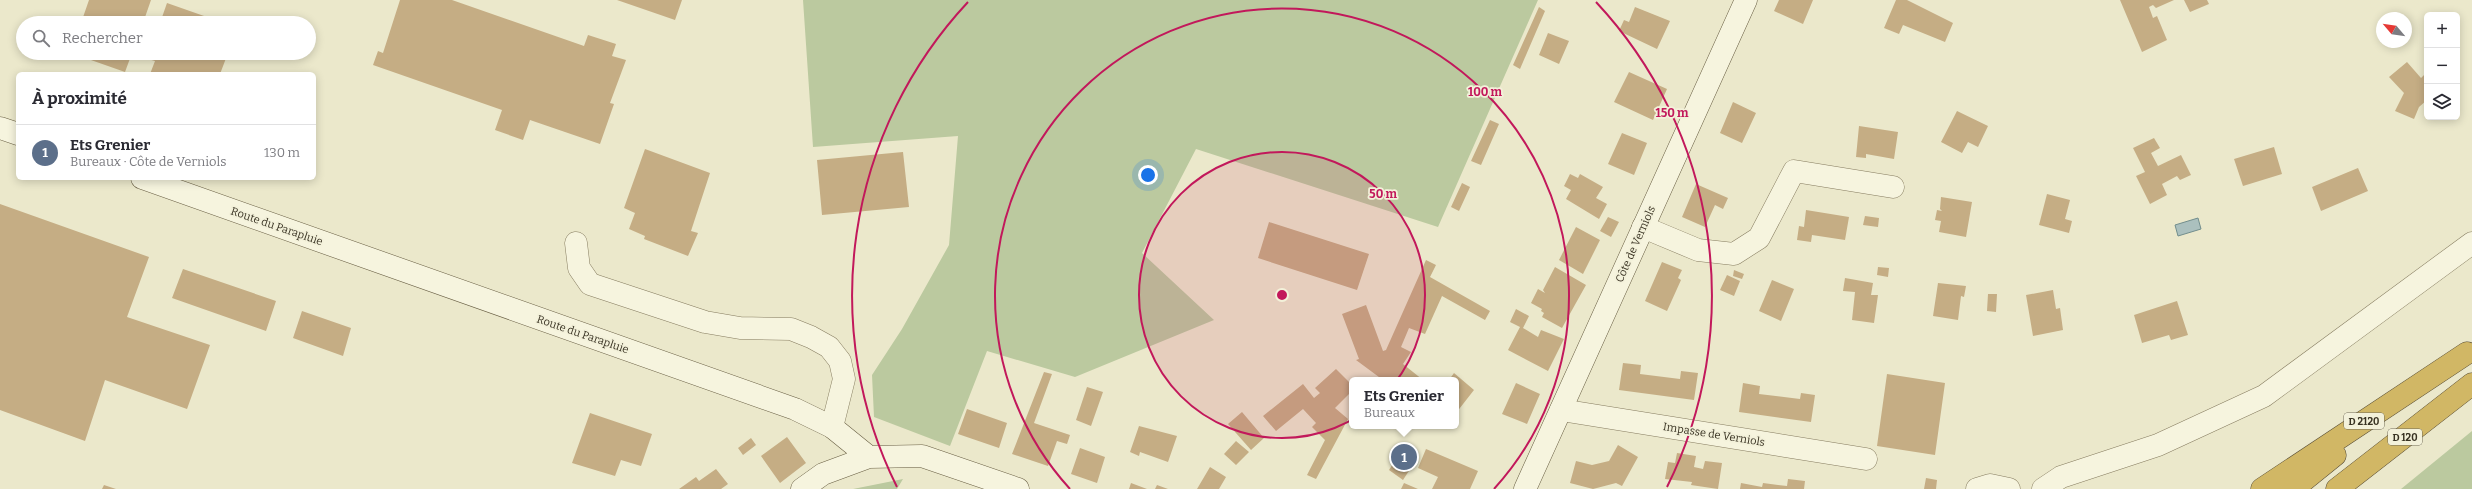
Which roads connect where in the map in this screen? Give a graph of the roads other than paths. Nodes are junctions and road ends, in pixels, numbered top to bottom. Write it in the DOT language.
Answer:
graph roads {
  1 [pos="1746,0"];
  2 [pos="0,128"];
  3 [pos="16,133"];
  4 [pos="148,180"];
  5 [pos="1893,187"];
  6 [pos="1643,227"];
  7 [pos="576,243"];
  8 [pos="2472,243"];
  9 [pos="2470,351"];
  10 [pos="2472,384"];
  11 [pos="1561,410"];
  12 [pos="832,427"];
  13 [pos="869,457"];
  14 [pos="1866,459"];
  15 [pos="802,489"];
  16 [pos="1018,489"];
  17 [pos="1525,489"];
  18 [pos="1976,489"];
  19 [pos="2009,489"];
  20 [pos="2043,489"];
  21 [pos="2262,489"];
  22 [pos="2293,489"];
  23 [pos="2337,489"];
  1 -- 6 [label="street, Côte de Verniols"];
  2 -- 3 [label="street"];
  4 -- 12 [label="street, Route du Parapluie"];
  5 -- 6 [label="street"];
  6 -- 11 [label="street, Côte de Verniols"];
  7 -- 12 [label="street"];
  8 -- 20 [label="street"];
  9 -- 21 [label="highway, D 2120"];
  9 -- 22 [label="highway, D 120"];
  10 -- 23 [label="highway, D 120"];
  11 -- 14 [label="street, Impasse de Verniols"];
  11 -- 17 [label="street, Côte de Verniols"];
  12 -- 13 [label="street, Route du Parapluie"];
  13 -- 15 [label="street"];
  13 -- 16 [label="street"];
  18 -- 19 [label="street"];
}
